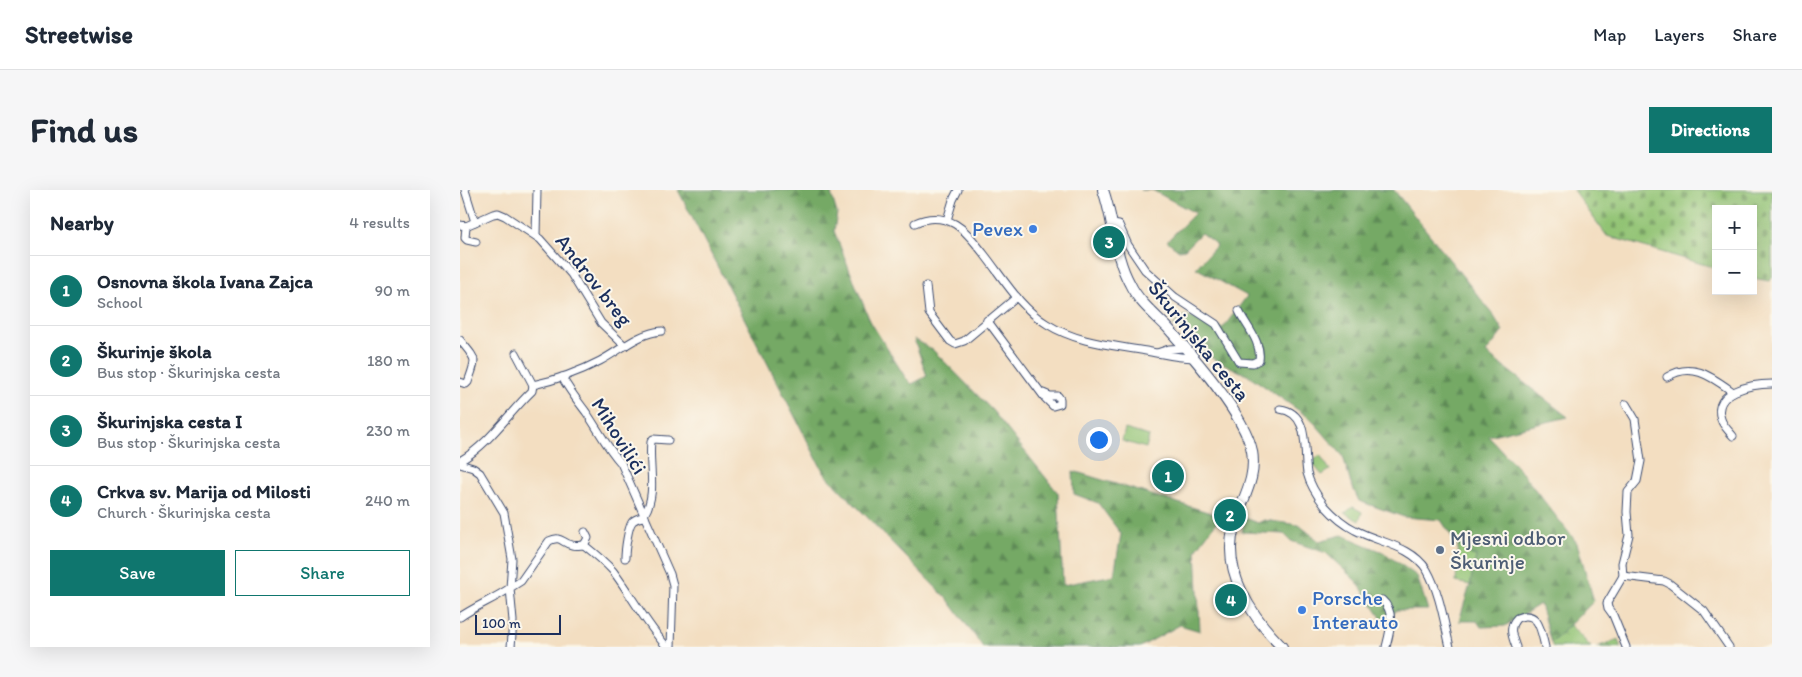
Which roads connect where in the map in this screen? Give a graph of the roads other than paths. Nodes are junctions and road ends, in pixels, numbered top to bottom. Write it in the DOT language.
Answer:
graph roads {
  1 [pos="465,190"];
  2 [pos="537,190"];
  3 [pos="958,190"];
  4 [pos="1104,190"];
  5 [pos="947,220"];
  6 [pos="476,222"];
  7 [pos="914,223"];
  8 [pos="1112,224"];
  9 [pos="463,226"];
  10 [pos="536,236"];
  11 [pos="476,242"];
  12 [pos="926,286"];
  13 [pos="1017,297"];
  14 [pos="1239,311"];
  15 [pos="987,320"];
  16 [pos="662,330"];
  17 [pos="1173,334"];
  18 [pos="460,340"];
  19 [pos="625,346"];
  20 [pos="1185,348"];
  21 [pos="1169,349"];
  22 [pos="1157,353"];
  23 [pos="516,354"];
  24 [pos="1194,358"];
  25 [pos="562,377"];
  26 [pos="1667,377"];
  27 [pos="460,382"];
  28 [pos="1772,384"];
  29 [pos="533,385"];
  30 [pos="1732,392"];
  31 [pos="1043,393"];
  32 [pos="1626,404"];
  33 [pos="1280,409"];
  34 [pos="1733,436"];
  35 [pos="668,440"];
  36 [pos="460,454"];
  37 [pos="470,454"];
  38 [pos="460,462"];
  39 [pos="645,516"];
  40 [pos="585,532"];
  41 [pos="584,545"];
  42 [pos="625,558"];
  43 [pos="1623,576"];
  44 [pos="510,588"];
  45 [pos="1382,600"];
  46 [pos="460,617"];
  47 [pos="511,647"];
  48 [pos="667,647"];
  49 [pos="670,647"];
  50 [pos="1282,647"];
  51 [pos="1386,647"];
  52 [pos="1450,647"];
  53 [pos="1516,647"];
  54 [pos="1545,647"];
  55 [pos="1626,647"];
  56 [pos="1729,647"];
  1 -- 6 [label="street"];
  2 -- 10 [label="street, Androv breg"];
  3 -- 5 [label="street"];
  4 -- 8 [label="street, Škurinjska cesta"];
  5 -- 7 [label="street"];
  5 -- 13 [label="street"];
  6 -- 9 [label="street, Androv breg"];
  6 -- 10 [label="street, Androv breg"];
  8 -- 14 [label="street"];
  8 -- 17 [label="street, Škurinjska cesta"];
  9 -- 11 [label="street"];
  10 -- 19 [label="street, Androv breg"];
  12 -- 15 [label="street"];
  13 -- 15 [label="street"];
  13 -- 22 [label="street"];
  15 -- 31 [label="street"];
  16 -- 19 [label="street"];
  17 -- 20 [label="street, Škurinjska cesta"];
  17 -- 21 [label="street"];
  18 -- 27 [label="street"];
  19 -- 25 [label="street"];
  20 -- 21 [label="street"];
  20 -- 24 [label="street, Škurinjska cesta"];
  21 -- 22 [label="street"];
  22 -- 24 [label="street"];
  23 -- 29 [label="street"];
  24 -- 50 [label="street, Škurinjska cesta"];
  25 -- 29 [label="street"];
  25 -- 39 [label="street, Mihovilići"];
  26 -- 30 [label="street"];
  28 -- 30 [label="street"];
  29 -- 37 [label="street"];
  30 -- 34 [label="street"];
  32 -- 43 [label="street"];
  33 -- 52 [label="street"];
  35 -- 39 [label="street, Mihovilići"];
  36 -- 37 [label="street"];
  37 -- 38 [label="street"];
  38 -- 44 [label="street"];
  39 -- 42 [label="street"];
  39 -- 49 [label="street, Mihovilići"];
  40 -- 41 [label="street"];
  41 -- 44 [label="street"];
  41 -- 48 [label="street"];
  43 -- 55 [label="street"];
  43 -- 56 [label="street"];
  44 -- 46 [label="street"];
  44 -- 47 [label="street"];
  45 -- 51 [label="street"];
  53 -- 54 [label="street"];
}
